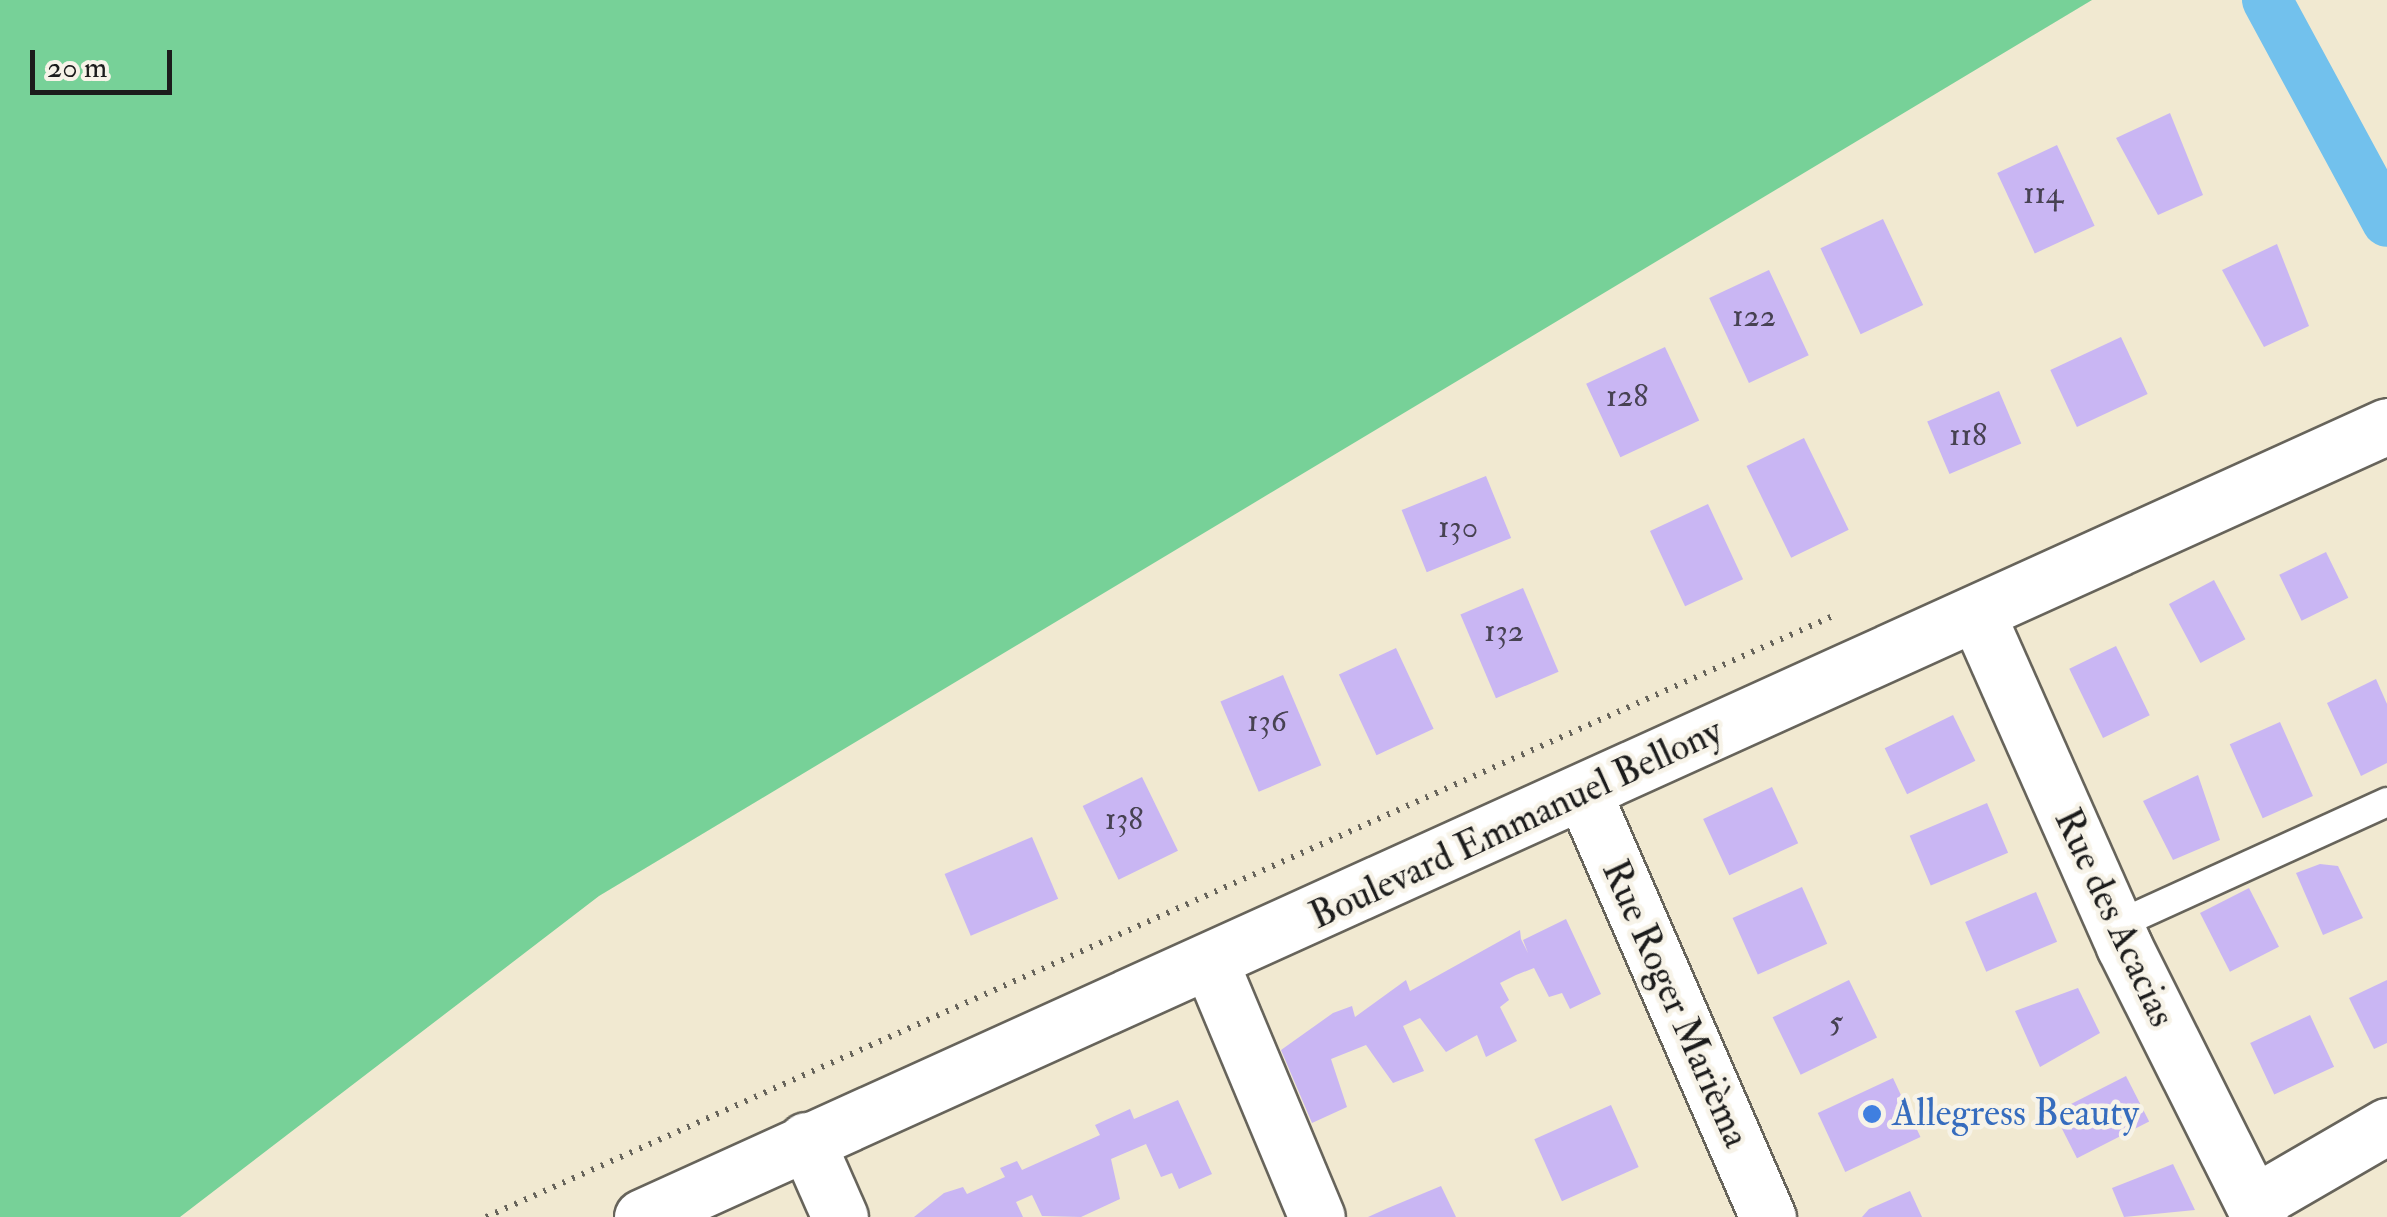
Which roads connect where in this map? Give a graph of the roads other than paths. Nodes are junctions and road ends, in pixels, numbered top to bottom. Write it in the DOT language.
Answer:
graph roads {
  1 [pos="2387,426"];
  2 [pos="1977,614"];
  3 [pos="1582,792"];
  4 [pos="2387,802"];
  5 [pos="2115,926"];
  6 [pos="1211,964"];
  7 [pos="2387,1126"];
  8 [pos="806,1140"];
  9 [pos="2257,1210"];
  10 [pos="642,1217"];
  11 [pos="840,1217"];
  12 [pos="1317,1217"];
  13 [pos="1768,1217"];
  1 -- 2 [label="street, Boulevard Emmanuel Bellony"];
  2 -- 3 [label="street, Boulevard Emmanuel Bellony"];
  2 -- 5 [label="street, Rue des Acacias"];
  3 -- 6 [label="street, Boulevard Emmanuel Bellony"];
  3 -- 13 [label="street, Rue Roger Marièma"];
  4 -- 5 [label="lane"];
  5 -- 9 [label="street, Rue des Acacias"];
  6 -- 8 [label="street, Boulevard Emmanuel Bellony"];
  6 -- 12 [label="street"];
  7 -- 9 [label="street"];
  8 -- 10 [label="street, Boulevard Emmanuel Bellony"];
  8 -- 11 [label="street"];
}
